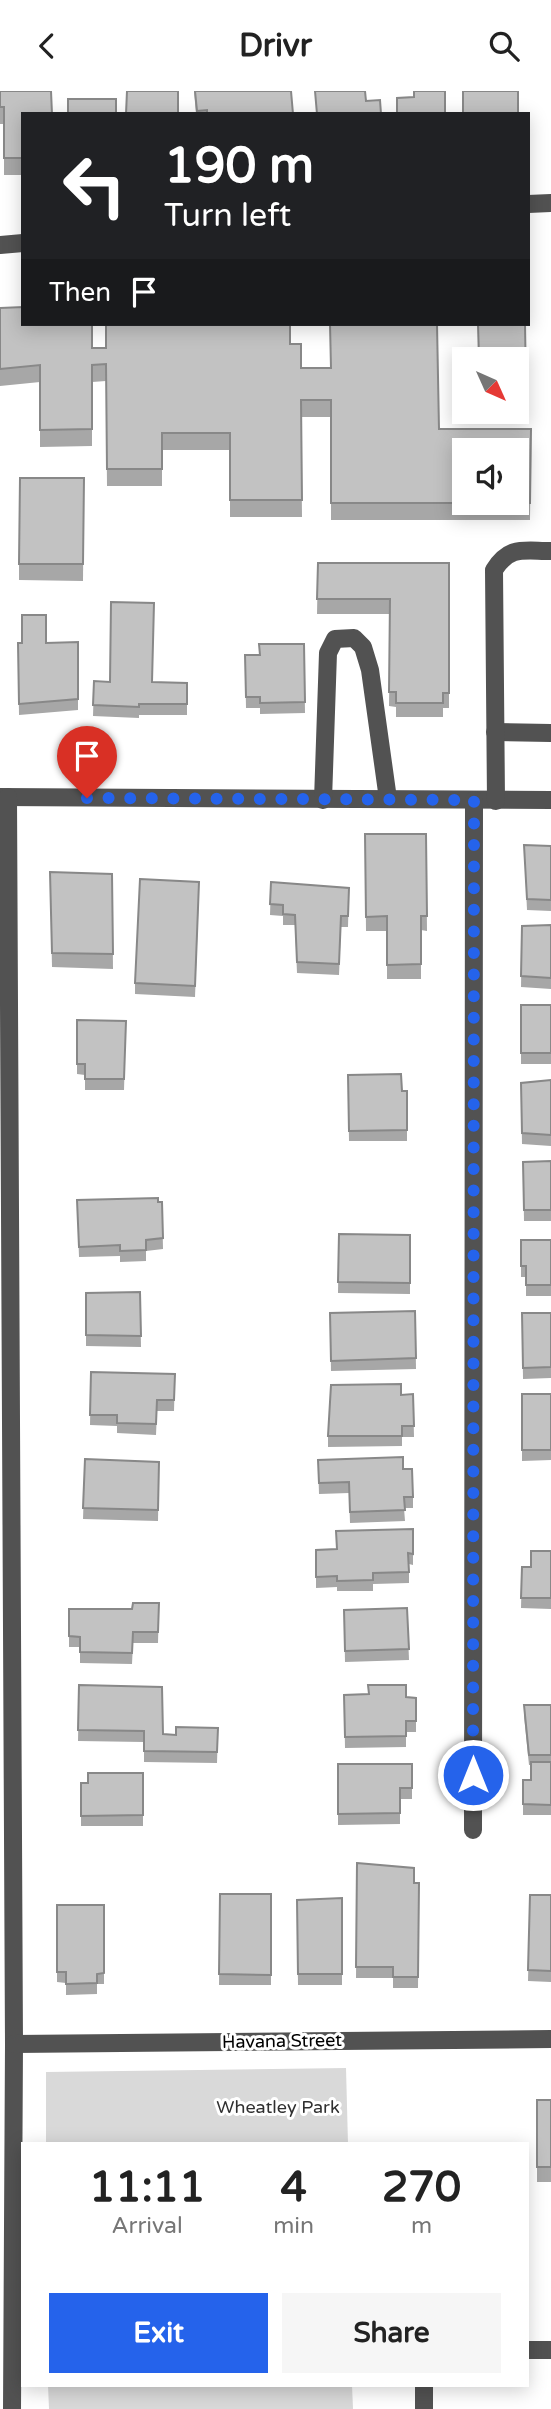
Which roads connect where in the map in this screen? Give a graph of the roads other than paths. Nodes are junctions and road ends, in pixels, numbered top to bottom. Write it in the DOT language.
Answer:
graph roads {
  1 [pos="551,203"];
  2 [pos="530,204"];
  3 [pos="21,243"];
  4 [pos="0,245"];
  5 [pos="551,551"];
  6 [pos="495,732"];
  7 [pos="551,733"];
  8 [pos="4,797"];
  9 [pos="388,799"];
  10 [pos="323,800"];
  11 [pos="474,800"];
  12 [pos="496,800"];
  13 [pos="551,800"];
  14 [pos="473,1831"];
  15 [pos="551,2039"];
  16 [pos="14,2044"];
  17 [pos="529,2350"];
  18 [pos="551,2350"];
  19 [pos="424,2387"];
  20 [pos="12,2409"];
  21 [pos="424,2409"];
  1 -- 2 [label="street"];
  3 -- 4 [label="street"];
  5 -- 6 [label="street"];
  6 -- 7 [label="street"];
  6 -- 12 [label="street"];
  8 -- 10 [label="street"];
  8 -- 16 [label="street"];
  9 -- 10 [label="street"];
  9 -- 10 [label="street"];
  9 -- 11 [label="street"];
  11 -- 12 [label="street"];
  11 -- 14 [label="street"];
  12 -- 13 [label="street"];
  15 -- 16 [label="street, Havana Street"];
  16 -- 20 [label="street"];
  17 -- 18 [label="street"];
  19 -- 21 [label="street"];
}
